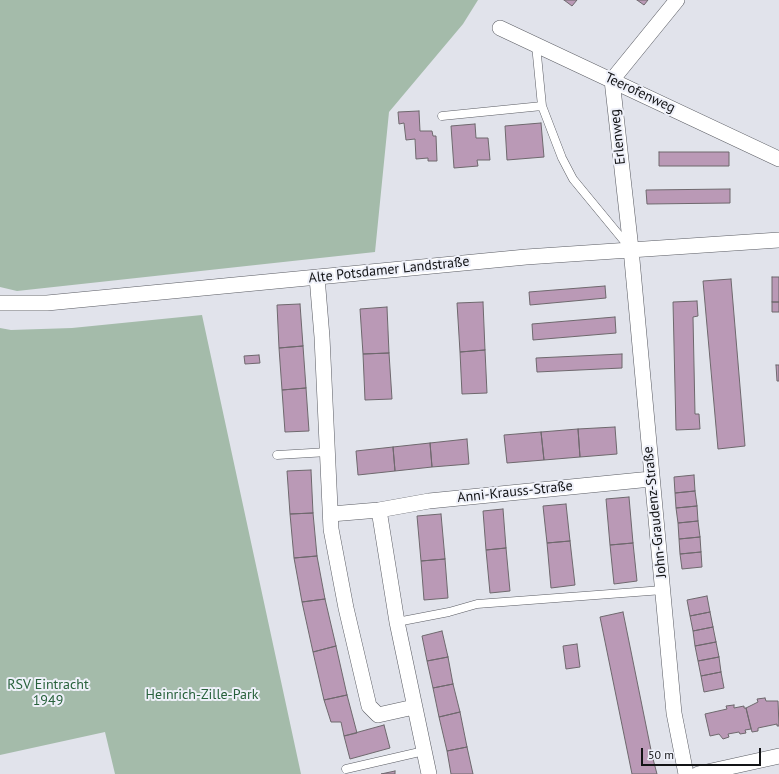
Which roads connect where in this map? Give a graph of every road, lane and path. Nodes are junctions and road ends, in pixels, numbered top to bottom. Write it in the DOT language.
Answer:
graph roads {
  1 [pos="677,0"];
  2 [pos="500,28"];
  3 [pos="536,45"];
  4 [pos="612,80"];
  5 [pos="542,106"];
  6 [pos="442,116"];
  7 [pos="779,159"];
  8 [pos="779,240"];
  9 [pos="630,249"];
  10 [pos="316,277"];
  11 [pos="0,303"];
  12 [pos="328,452"];
  13 [pos="277,455"];
  14 [pos="651,479"];
  15 [pos="379,510"];
  16 [pos="331,514"];
  17 [pos="663,590"];
  18 [pos="397,622"];
  19 [pos="414,707"];
  20 [pos="424,751"];
  21 [pos="779,756"];
  22 [pos="346,769"];
  23 [pos="429,774"];
  24 [pos="686,774"];
  25 [pos="698,774"];
  1 -- 4 [label="street"];
  2 -- 3 [label="street, Teerofenweg"];
  3 -- 4 [label="street, Teerofenweg"];
  3 -- 5 [label="lane"];
  4 -- 7 [label="street, Teerofenweg"];
  4 -- 9 [label="street, Erlenweg"];
  5 -- 6 [label="lane"];
  5 -- 9 [label="lane"];
  8 -- 9 [label="street, Alte Potsdamer Landstraße"];
  9 -- 10 [label="street, Alte Potsdamer Landstraße"];
  9 -- 14 [label="street, John-Graudenz-Straße"];
  10 -- 11 [label="street, Alte Potsdamer Landstraße"];
  10 -- 12 [label="street"];
  12 -- 13 [label="lane"];
  12 -- 16 [label="street"];
  14 -- 15 [label="street, Anni-Krauss-Straße"];
  14 -- 17 [label="street, John-Graudenz-Straße"];
  15 -- 16 [label="street, Anni-Krauss-Straße"];
  15 -- 18 [label="street"];
  16 -- 19 [label="street"];
  17 -- 18 [label="lane"];
  17 -- 24 [label="street, John-Graudenz-Straße"];
  18 -- 19 [label="street"];
  19 -- 20 [label="street"];
  20 -- 22 [label="lane"];
  20 -- 23 [label="street"];
  21 -- 25 [label="street"];
}
